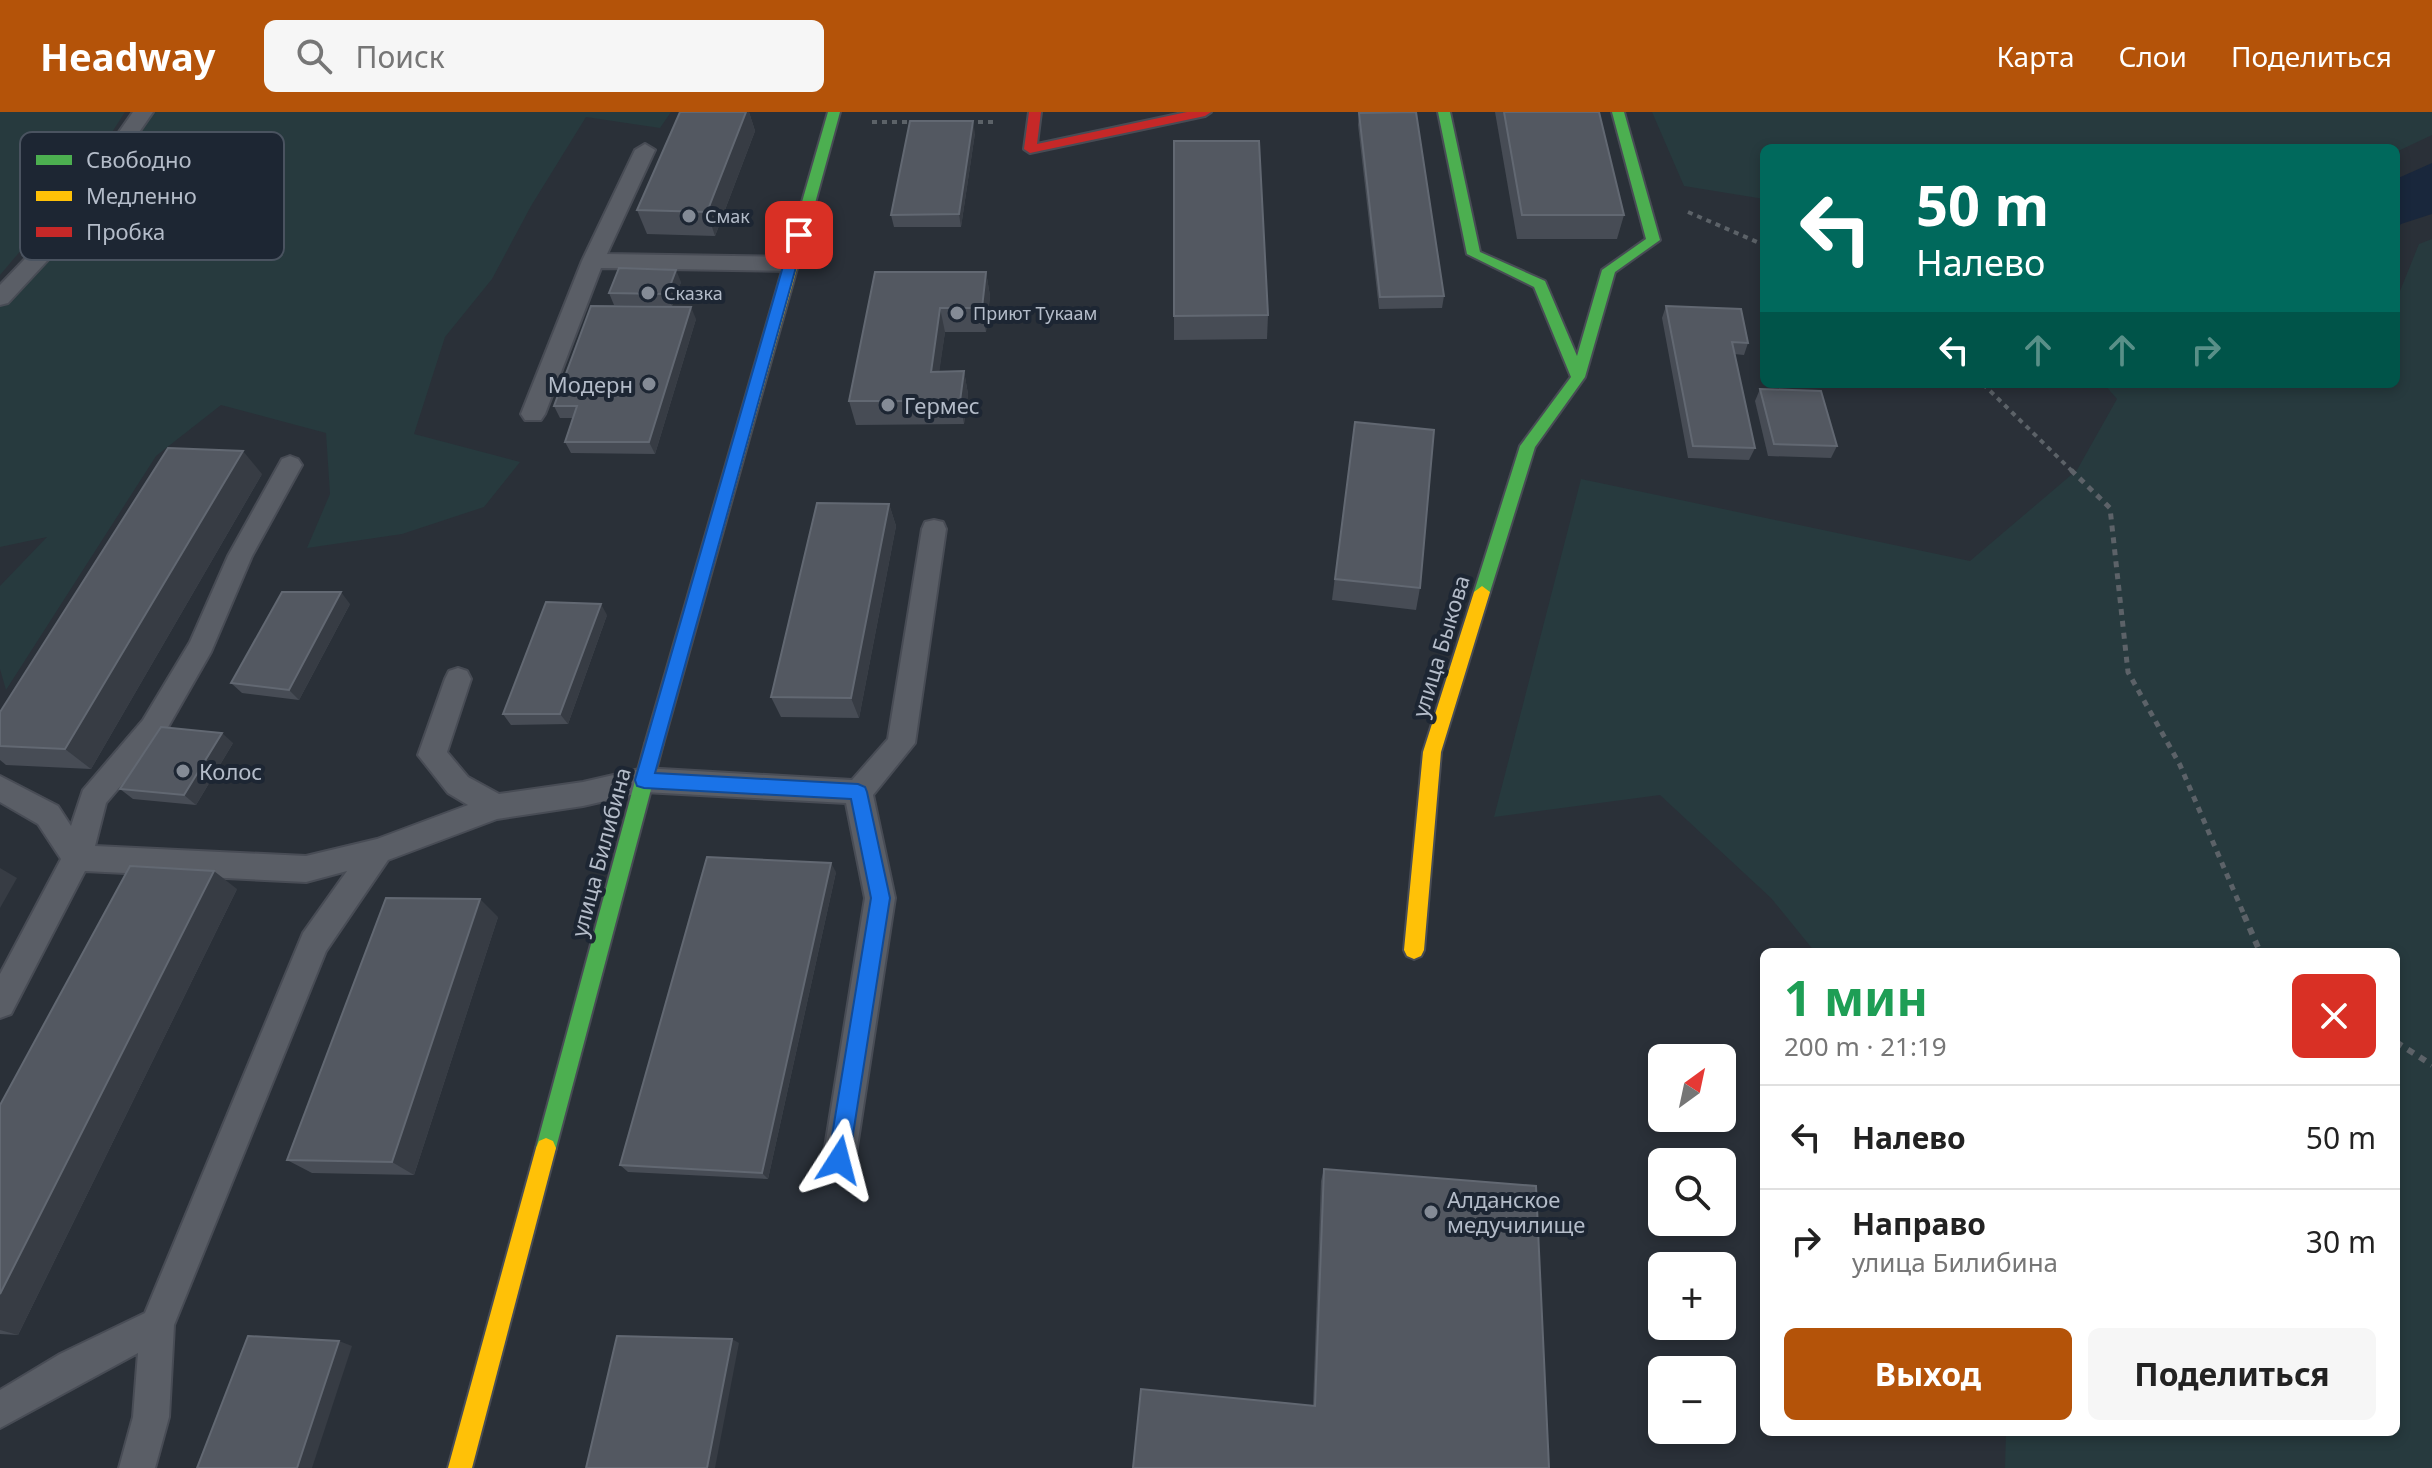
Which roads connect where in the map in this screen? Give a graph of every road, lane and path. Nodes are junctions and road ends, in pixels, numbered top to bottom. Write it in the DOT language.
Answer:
graph roads {
  1 [pos="143,112"];
  2 [pos="1205,112"];
  3 [pos="1444,112"];
  4 [pos="1618,112"];
  5 [pos="832,117"];
  6 [pos="1034,117"];
  7 [pos="924,122"];
  8 [pos="955,122"];
  9 [pos="129,132"];
  10 [pos="645,150"];
  11 [pos="1636,169"];
  12 [pos="1760,243"];
  13 [pos="36,260"];
  14 [pos="593,261"];
  15 [pos="791,264"];
  16 [pos="0,298"];
  17 [pos="1578,377"];
  18 [pos="1987,388"];
  19 [pos="533,414"];
  20 [pos="290,465"];
  21 [pos="934,529"];
  22 [pos="458,679"];
  23 [pos="644,780"];
  24 [pos="0,788"];
  25 [pos="858,792"];
  26 [pos="496,807"];
  27 [pos="378,851"];
  28 [pos="77,858"];
  29 [pos="156,863"];
  30 [pos="129,883"];
  31 [pos="2258,948"];
  32 [pos="1414,950"];
  33 [pos="0,1004"];
  34 [pos="2400,1045"];
  35 [pos="2432,1065"];
  36 [pos="839,1160"];
  37 [pos="157,1325"];
  38 [pos="0,1410"];
  39 [pos="137,1468"];
  40 [pos="460,1468"];
  1 -- 9 [label="lane"];
  2 -- 6 [label="street"];
  3 -- 17 [label="street"];
  4 -- 11 [label="street, улица Быкова"];
  5 -- 7 [label="path"];
  5 -- 15 [label="street, улица Билибина"];
  6 -- 8 [label="path"];
  10 -- 14 [label="lane"];
  11 -- 12 [label="path"];
  11 -- 17 [label="street, улица Быкова"];
  13 -- 16 [label="lane"];
  14 -- 15 [label="lane"];
  14 -- 19 [label="lane"];
  15 -- 23 [label="street, улица Билибина"];
  17 -- 32 [label="street, улица Быкова"];
  18 -- 31 [label="path"];
  20 -- 28 [label="lane"];
  21 -- 25 [label="lane"];
  22 -- 26 [label="lane"];
  23 -- 25 [label="lane"];
  23 -- 26 [label="lane"];
  23 -- 40 [label="street, улица Билибина"];
  24 -- 28 [label="lane"];
  25 -- 36 [label="lane"];
  26 -- 27 [label="lane"];
  27 -- 29 [label="lane"];
  27 -- 37 [label="lane"];
  28 -- 29 [label="lane"];
  28 -- 33 [label="lane"];
  29 -- 30 [label="lane"];
  34 -- 35 [label="path"];
  37 -- 38 [label="lane"];
  37 -- 39 [label="lane"];
}
